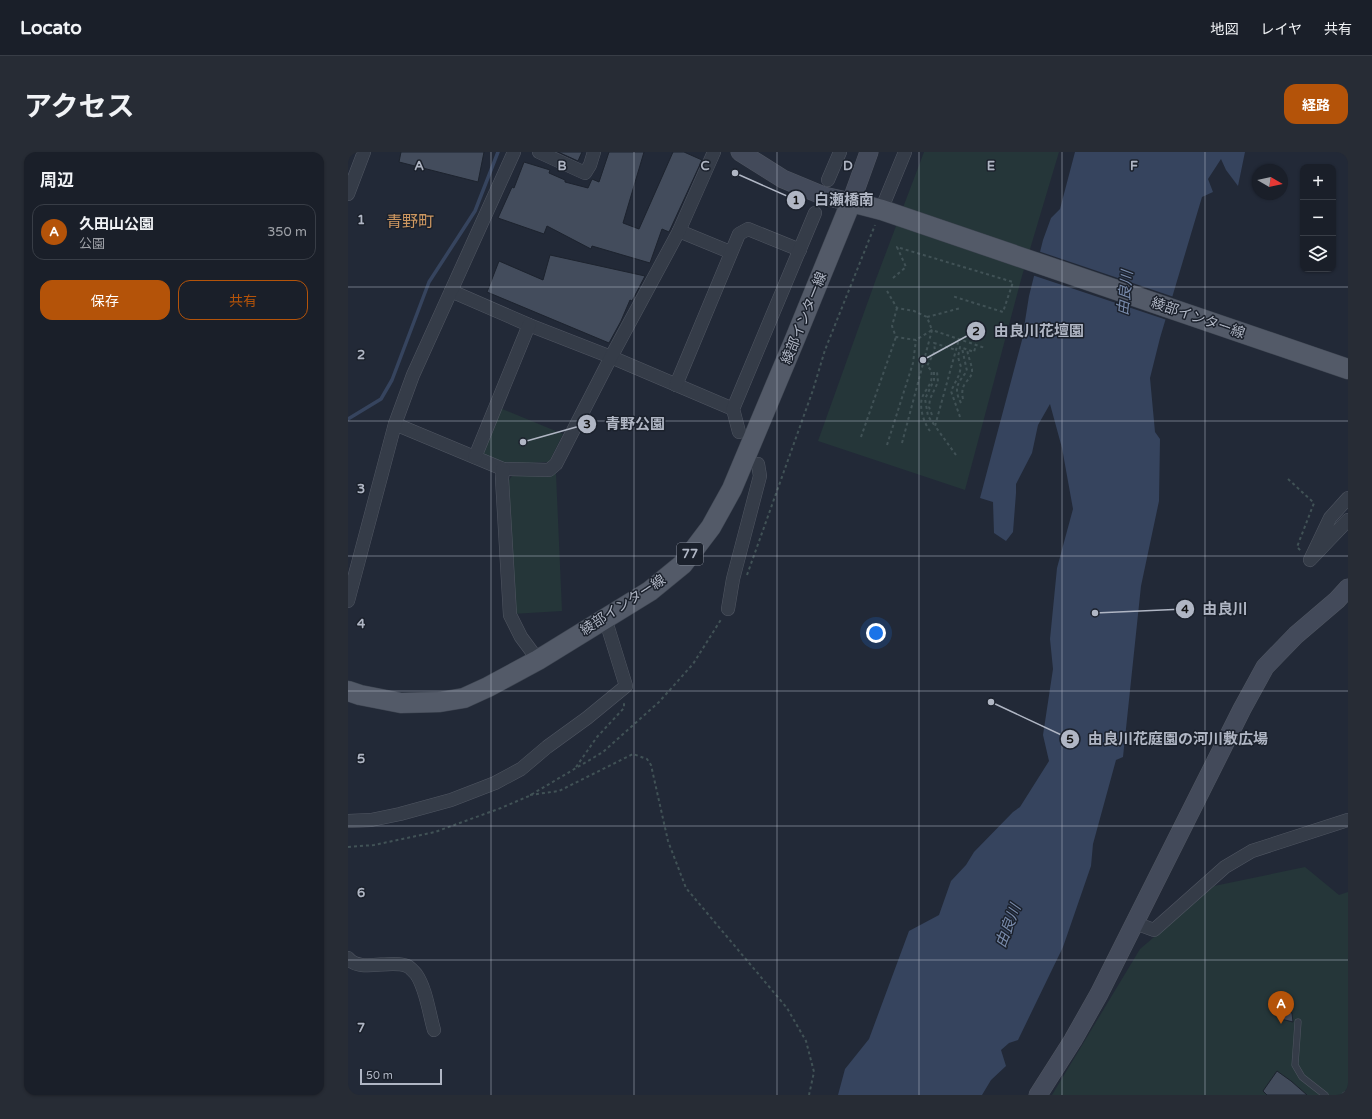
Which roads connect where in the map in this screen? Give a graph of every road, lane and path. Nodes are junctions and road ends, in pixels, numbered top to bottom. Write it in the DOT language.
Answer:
graph roads {
  1 [pos="364,152"];
  2 [pos="514,152"];
  3 [pos="539,152"];
  4 [pos="594,152"];
  5 [pos="714,152"];
  6 [pos="740,152"];
  7 [pos="840,152"];
  8 [pos="869,152"];
  9 [pos="905,152"];
  10 [pos="828,180"];
  11 [pos="348,194"];
  12 [pos="851,202"];
  13 [pos="888,208"];
  14 [pos="815,213"];
  15 [pos="875,225"];
  16 [pos="679,231"];
  17 [pos="800,250"];
  18 [pos="730,252"];
  19 [pos="893,278"];
  20 [pos="451,290"];
  21 [pos="887,291"];
  22 [pos="952,296"];
  23 [pos="897,308"];
  24 [pos="961,308"];
  25 [pos="927,317"];
  26 [pos="529,325"];
  27 [pos="932,330"];
  28 [pos="896,337"];
  29 [pos="959,339"];
  30 [pos="916,340"];
  31 [pos="976,345"];
  32 [pos="962,348"];
  33 [pos="986,348"];
  34 [pos="956,350"];
  35 [pos="967,350"];
  36 [pos="611,357"];
  37 [pos="1348,369"];
  38 [pos="933,372"];
  39 [pos="676,385"];
  40 [pos="963,399"];
  41 [pos="961,403"];
  42 [pos="733,409"];
  43 [pos="932,415"];
  44 [pos="960,417"];
  45 [pos="395,424"];
  46 [pos="935,426"];
  47 [pos="930,431"];
  48 [pos="740,432"];
  49 [pos="861,437"];
  50 [pos="902,443"];
  51 [pos="887,445"];
  52 [pos="956,455"];
  53 [pos="475,458"];
  54 [pos="758,464"];
  55 [pos="503,469"];
  56 [pos="1288,479"];
  57 [pos="1348,498"];
  58 [pos="1348,520"];
  59 [pos="1310,560"];
  60 [pos="746,577"];
  61 [pos="1348,588"];
  62 [pos="348,601"];
  63 [pos="728,609"];
  64 [pos="606,618"];
  65 [pos="538,660"];
  66 [pos="626,686"];
  67 [pos="348,691"];
  68 [pos="575,768"];
  69 [pos="529,796"];
  70 [pos="1348,820"];
  71 [pos="348,821"];
  72 [pos="348,846"];
  73 [pos="1135,923"];
  74 [pos="348,958"];
  75 [pos="1298,1022"];
  76 [pos="434,1030"];
  77 [pos="809,1095"];
  78 [pos="1038,1095"];
  79 [pos="1325,1095"];
  1 -- 11 [label="street"];
  2 -- 20 [label="street"];
  3 -- 4 [label="street"];
  5 -- 16 [label="street"];
  6 -- 12 [label="street"];
  7 -- 10 [label="street"];
  8 -- 12 [label="street"];
  9 -- 13 [label="street"];
  12 -- 13 [label="main road, 綾部インター線"];
  12 -- 64 [label="main road, 綾部インター線 / 77"];
  13 -- 37 [label="main road, 綾部インター線"];
  14 -- 17 [label="street"];
  15 -- 60 [label="path"];
  16 -- 18 [label="street"];
  16 -- 36 [label="street"];
  17 -- 18 [label="street"];
  17 -- 42 [label="street"];
  18 -- 39 [label="street"];
  19 -- 22 [label="path"];
  20 -- 26 [label="street"];
  20 -- 45 [label="street"];
  21 -- 23 [label="path"];
  23 -- 25 [label="path"];
  23 -- 28 [label="path"];
  24 -- 25 [label="path"];
  25 -- 27 [label="path"];
  26 -- 36 [label="street"];
  26 -- 53 [label="street"];
  27 -- 29 [label="path"];
  27 -- 30 [label="path"];
  27 -- 50 [label="path"];
  28 -- 30 [label="path"];
  28 -- 49 [label="path"];
  29 -- 31 [label="path"];
  29 -- 34 [label="path"];
  30 -- 51 [label="path"];
  31 -- 33 [label="path"];
  31 -- 35 [label="path"];
  32 -- 35 [label="path"];
  32 -- 41 [label="path"];
  32 -- 44 [label="path"];
  34 -- 38 [label="path"];
  34 -- 46 [label="path"];
  35 -- 40 [label="path"];
  36 -- 39 [label="street"];
  36 -- 55 [label="street"];
  38 -- 43 [label="path"];
  38 -- 46 [label="path"];
  38 -- 47 [label="path"];
  39 -- 42 [label="street"];
  42 -- 48 [label="street"];
  45 -- 53 [label="street"];
  45 -- 62 [label="street"];
  46 -- 52 [label="path"];
  53 -- 55 [label="street"];
  54 -- 63 [label="street"];
  55 -- 65 [label="street"];
  56 -- 59 [label="path"];
  57 -- 59 [label="street"];
  58 -- 59 [label="street"];
  61 -- 73 [label="street"];
  63 -- 68 [label="path"];
  64 -- 65 [label="main road, 綾部インター線 / 77"];
  64 -- 66 [label="street"];
  65 -- 67 [label="main road, 綾部インター線 / 77"];
  66 -- 68 [label="path"];
  66 -- 71 [label="street"];
  68 -- 69 [label="path"];
  69 -- 72 [label="path"];
  69 -- 77 [label="path"];
  70 -- 73 [label="street"];
  73 -- 78 [label="street"];
  74 -- 76 [label="street"];
  75 -- 79 [label="lane"];
}
